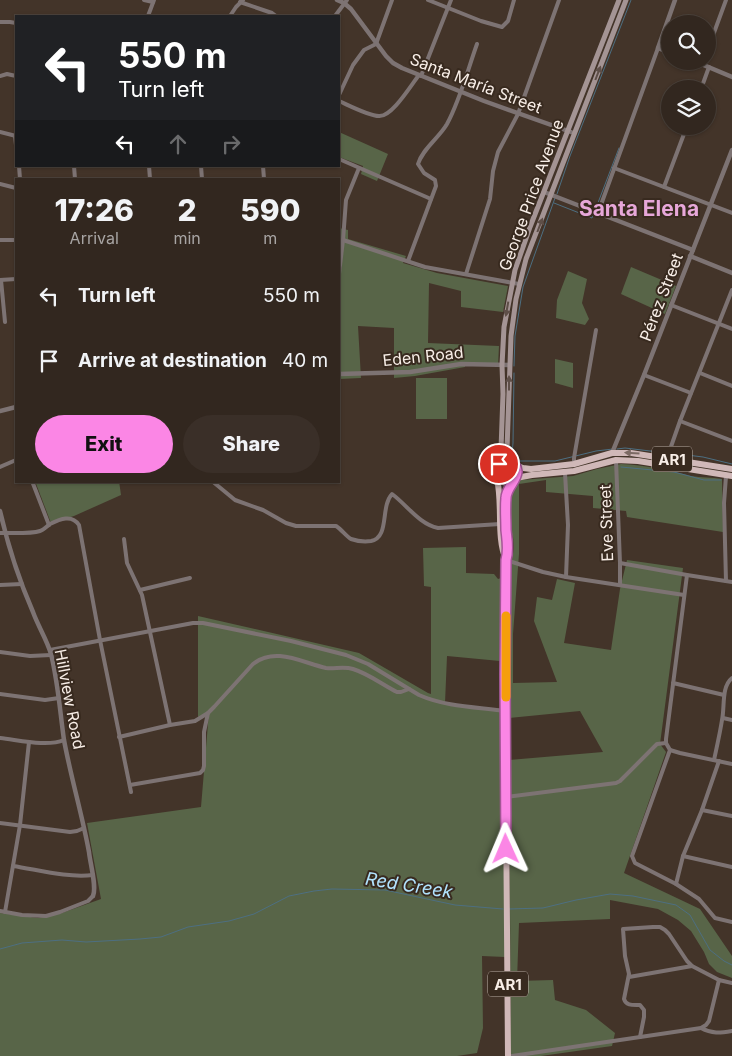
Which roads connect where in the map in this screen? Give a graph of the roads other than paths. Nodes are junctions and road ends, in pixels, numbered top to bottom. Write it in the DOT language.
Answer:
graph roads {
  1 [pos="144,0"];
  2 [pos="337,0"];
  3 [pos="392,0"];
  4 [pos="428,0"];
  5 [pos="452,0"];
  6 [pos="514,0"];
  7 [pos="559,0"];
  8 [pos="619,0"];
  9 [pos="626,0"];
  10 [pos="675,0"];
  11 [pos="726,0"];
  12 [pos="153,1"];
  13 [pos="242,1"];
  14 [pos="346,2"];
  15 [pos="448,8"];
  16 [pos="148,15"];
  17 [pos="231,15"];
  18 [pos="275,15"];
  19 [pos="336,15"];
  20 [pos="0,22"];
  21 [pos="15,23"];
  22 [pos="716,27"];
  23 [pos="376,44"];
  24 [pos="477,44"];
  25 [pos="658,48"];
  26 [pos="661,49"];
  27 [pos="716,70"];
  28 [pos="0,76"];
  29 [pos="15,76"];
  30 [pos="420,76"];
  31 [pos="732,76"];
  32 [pos="460,92"];
  33 [pos="340,93"];
  34 [pos="340,101"];
  35 [pos="518,114"];
  36 [pos="568,131"];
  37 [pos="0,132"];
  38 [pos="574,134"];
  39 [pos="684,135"];
  40 [pos="15,136"];
  41 [pos="732,150"];
  42 [pos="340,159"];
  43 [pos="359,168"];
  44 [pos="614,168"];
  45 [pos="0,184"];
  46 [pos="664,187"];
  47 [pos="15,188"];
  48 [pos="544,192"];
  49 [pos="551,195"];
  50 [pos="431,199"];
  51 [pos="710,205"];
  52 [pos="598,213"];
  53 [pos="732,214"];
  54 [pos="0,240"];
  55 [pos="15,240"];
  56 [pos="344,240"];
  57 [pos="692,250"];
  58 [pos="690,256"];
  59 [pos="408,261"];
  60 [pos="340,267"];
  61 [pos="732,273"];
  62 [pos="466,274"];
  63 [pos="15,279"];
  64 [pos="0,280"];
  65 [pos="513,282"];
  66 [pos="519,284"];
  67 [pos="732,290"];
  68 [pos="671,305"];
  69 [pos="6,322"];
  70 [pos="718,324"];
  71 [pos="732,329"];
  72 [pos="596,330"];
  73 [pos="502,365"];
  74 [pos="509,365"];
  75 [pos="700,373"];
  76 [pos="340,374"];
  77 [pos="644,375"];
  78 [pos="732,386"];
  79 [pos="691,393"];
  80 [pos="15,407"];
  81 [pos="0,411"];
  82 [pos="680,421"];
  83 [pos="732,441"];
  84 [pos="612,453"];
  85 [pos="667,458"];
  86 [pos="15,460"];
  87 [pos="616,460"];
  88 [pos="513,464"];
  89 [pos="574,464"];
  90 [pos="497,466"];
  91 [pos="0,467"];
  92 [pos="732,469"];
  93 [pos="565,473"];
  94 [pos="729,476"];
  95 [pos="497,479"];
  96 [pos="514,480"];
  97 [pos="33,483"];
  98 [pos="214,483"];
  99 [pos="0,511"];
  100 [pos="500,524"];
  101 [pos="49,525"];
  102 [pos="2,533"];
  103 [pos="124,539"];
  104 [pos="506,560"];
  105 [pos="620,562"];
  106 [pos="687,576"];
  107 [pos="566,577"];
  108 [pos="190,578"];
  109 [pos="726,581"];
  110 [pos="732,582"];
  111 [pos="22,584"];
  112 [pos="0,585"];
  113 [pos="620,585"];
  114 [pos="140,590"];
  115 [pos="684,595"];
  116 [pos="150,631"];
  117 [pos="100,640"];
  118 [pos="0,652"];
  119 [pos="50,653"];
  120 [pos="732,678"];
  121 [pos="673,683"];
  122 [pos="409,689"];
  123 [pos="0,694"];
  124 [pos="724,695"];
  125 [pos="59,698"];
  126 [pos="506,711"];
  127 [pos="208,713"];
  128 [pos="723,718"];
  129 [pos="732,720"];
  130 [pos="198,724"];
  131 [pos="170,725"];
  132 [pos="204,732"];
  133 [pos="120,737"];
  134 [pos="0,738"];
  135 [pos="64,740"];
  136 [pos="29,742"];
  137 [pos="666,743"];
  138 [pos="670,750"];
  139 [pos="716,760"];
  140 [pos="732,764"];
  141 [pos="130,785"];
  142 [pos="131,792"];
  143 [pos="506,796"];
  144 [pos="702,810"];
  145 [pos="732,816"];
  146 [pos="0,823"];
  147 [pos="20,825"];
  148 [pos="84,828"];
  149 [pos="683,856"];
  150 [pos="13,866"];
  151 [pos="732,867"];
  152 [pos="93,875"];
  153 [pos="676,884"];
  154 [pos="93,896"];
  155 [pos="0,911"];
  156 [pos="5,912"];
  157 [pos="732,922"];
  158 [pos="692,966"];
  159 [pos="628,977"];
  160 [pos="719,980"];
  161 [pos="732,983"];
  162 [pos="700,1028"];
  163 [pos="732,1031"];
  164 [pos="640,1037"];
  165 [pos="510,1056"];
  1 -- 12 [label="street"];
  2 -- 14 [label="street, Santa María Street"];
  3 -- 23 [label="street"];
  4 -- 15 [label="street"];
  5 -- 15 [label="street"];
  6 -- 15 [label="street"];
  7 -- 35 [label="street"];
  8 -- 36 [label="main road, George Price Avenue"];
  38 -- 9 [label="main road, George Price Avenue, one-way"];
  10 -- 25 [label="street"];
  11 -- 22 [label="street"];
  12 -- 16 [label="street"];
  13 -- 17 [label="street"];
  13 -- 18 [label="street"];
  14 -- 19 [label="street"];
  14 -- 23 [label="street, Santa María Street"];
  15 -- 30 [label="street"];
  20 -- 21 [label="street"];
  23 -- 30 [label="street, Santa María Street"];
  23 -- 33 [label="street"];
  24 -- 32 [label="street"];
  25 -- 26 [label="street"];
  25 -- 44 [label="street"];
  27 -- 31 [label="street"];
  28 -- 29 [label="street"];
  30 -- 32 [label="street, Santa María Street"];
  30 -- 34 [label="street"];
  32 -- 35 [label="street, Santa María Street"];
  32 -- 50 [label="street"];
  35 -- 36 [label="street, Santa María Street"];
  35 -- 62 [label="street"];
  36 -- 38 [label="street, Santa María Street"];
  36 -- 48 [label="main road, George Price Avenue"];
  37 -- 40 [label="street"];
  38 -- 49 [label="main road, George Price Avenue"];
  39 -- 46 [label="street"];
  41 -- 51 [label="street, Pérez Street"];
  42 -- 43 [label="street"];
  43 -- 50 [label="street"];
  43 -- 56 [label="street"];
  44 -- 46 [label="street"];
  44 -- 52 [label="street"];
  45 -- 47 [label="street"];
  46 -- 51 [label="street"];
  48 -- 49 [label="street"];
  48 -- 65 [label="main road, George Price Avenue"];
  49 -- 52 [label="street"];
  66 -- 49 [label="main road, George Price Avenue, one-way"];
  50 -- 59 [label="street"];
  51 -- 53 [label="street"];
  51 -- 57 [label="street, Pérez Street"];
  52 -- 57 [label="street"];
  54 -- 55 [label="street"];
  56 -- 59 [label="street"];
  56 -- 60 [label="street"];
  57 -- 58 [label="street, Pérez Street"];
  58 -- 61 [label="street"];
  58 -- 68 [label="street, Pérez Street"];
  59 -- 62 [label="street"];
  62 -- 65 [label="street"];
  63 -- 64 [label="street"];
  64 -- 69 [label="street"];
  65 -- 66 [label="street"];
  65 -- 73 [label="main road, George Price Avenue, one-way"];
  66 -- 74 [label="main road, George Price Avenue"];
  67 -- 70 [label="street"];
  68 -- 70 [label="street"];
  68 -- 77 [label="street, Pérez Street"];
  70 -- 71 [label="street"];
  70 -- 75 [label="street"];
  72 -- 89 [label="street"];
  73 -- 74 [label="street, Eden Road"];
  73 -- 76 [label="street, Eden Road"];
  73 -- 90 [label="main road, George Price Avenue"];
  88 -- 74 [label="main road, George Price Avenue, one-way"];
  75 -- 78 [label="street"];
  75 -- 79 [label="street"];
  77 -- 79 [label="street"];
  77 -- 84 [label="street, Pérez Street"];
  79 -- 82 [label="street"];
  80 -- 81 [label="street"];
  82 -- 83 [label="street"];
  82 -- 85 [label="street"];
  85 -- 84 [label="highway, AR1, one-way"];
  84 -- 89 [label="highway, AR1"];
  85 -- 92 [label="highway, AR1"];
  86 -- 91 [label="street"];
  87 -- 93 [label="highway, AR1"];
  87 -- 94 [label="highway, AR1"];
  87 -- 105 [label="street, Eve Street"];
  88 -- 89 [label="highway, AR1"];
  88 -- 90 [label="highway"];
  88 -- 96 [label="highway"];
  90 -- 95 [label="highway"];
  93 -- 96 [label="highway, AR1"];
  93 -- 107 [label="street"];
  94 -- 109 [label="street"];
  95 -- 96 [label="highway"];
  95 -- 100 [label="highway, AR1"];
  96 -- 104 [label="highway, AR1"];
  97 -- 101 [label="street"];
  98 -- 100 [label="street"];
  99 -- 102 [label="street, Hillview Road"];
  100 -- 104 [label="highway, AR1"];
  101 -- 102 [label="street"];
  101 -- 117 [label="street"];
  102 -- 111 [label="street, Hillview Road"];
  103 -- 114 [label="street"];
  104 -- 107 [label="street, Eve Street"];
  104 -- 126 [label="highway, AR1"];
  105 -- 106 [label="street"];
  105 -- 113 [label="street, Eve Street"];
  106 -- 109 [label="street"];
  106 -- 115 [label="street"];
  107 -- 113 [label="street, Eve Street"];
  108 -- 114 [label="street"];
  109 -- 110 [label="street"];
  111 -- 112 [label="street"];
  111 -- 119 [label="street, Hillview Road"];
  113 -- 115 [label="street, Eve Street"];
  114 -- 116 [label="street"];
  115 -- 121 [label="street"];
  116 -- 117 [label="street"];
  116 -- 122 [label="street"];
  116 -- 131 [label="street"];
  117 -- 119 [label="street"];
  117 -- 133 [label="street"];
  118 -- 119 [label="street"];
  119 -- 125 [label="street, Hillview Road"];
  120 -- 124 [label="street"];
  121 -- 124 [label="street"];
  121 -- 137 [label="street"];
  122 -- 126 [label="street"];
  122 -- 127 [label="street"];
  123 -- 125 [label="street"];
  124 -- 128 [label="street"];
  125 -- 135 [label="street, Hillview Road"];
  126 -- 143 [label="highway, AR1"];
  127 -- 130 [label="street"];
  127 -- 132 [label="street"];
  128 -- 129 [label="street"];
  128 -- 139 [label="street"];
  130 -- 131 [label="street"];
  130 -- 132 [label="street"];
  131 -- 133 [label="street"];
  132 -- 141 [label="street"];
  133 -- 141 [label="street"];
  134 -- 136 [label="street"];
  135 -- 136 [label="street"];
  135 -- 148 [label="street, Hillview Road"];
  136 -- 147 [label="street"];
  137 -- 138 [label="street"];
  137 -- 143 [label="street"];
  138 -- 139 [label="street"];
  138 -- 153 [label="street"];
  139 -- 140 [label="street"];
  139 -- 144 [label="street"];
  141 -- 142 [label="street"];
  143 -- 165 [label="highway, AR1"];
  144 -- 145 [label="street"];
  144 -- 149 [label="street"];
  146 -- 147 [label="street"];
  147 -- 148 [label="street"];
  147 -- 150 [label="street"];
  148 -- 152 [label="street, Hillview Road"];
  149 -- 151 [label="street"];
  149 -- 153 [label="street"];
  150 -- 152 [label="street"];
  150 -- 156 [label="street"];
  152 -- 154 [label="street, Hillview Road"];
  153 -- 157 [label="street"];
  154 -- 156 [label="street"];
  155 -- 156 [label="street"];
  158 -- 159 [label="street"];
  158 -- 159 [label="street"];
  158 -- 160 [label="street"];
  159 -- 164 [label="street"];
  160 -- 161 [label="street"];
  160 -- 162 [label="street"];
  162 -- 163 [label="street"];
  162 -- 164 [label="street"];
  164 -- 165 [label="street"];
}
